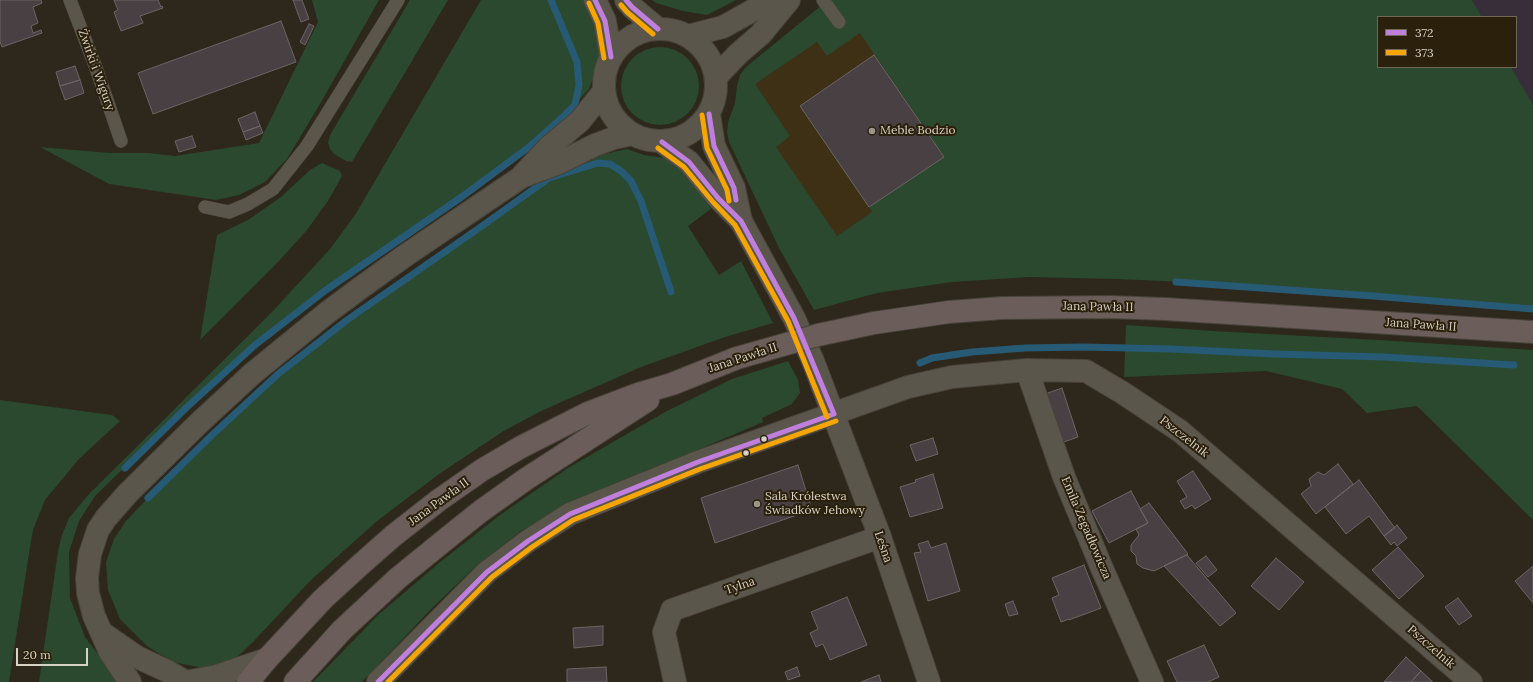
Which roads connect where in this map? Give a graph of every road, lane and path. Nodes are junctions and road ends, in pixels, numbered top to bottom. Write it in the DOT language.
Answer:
graph roads {
  1 [pos="70,0"];
  2 [pos="398,0"];
  3 [pos="596,0"];
  4 [pos="626,0"];
  5 [pos="781,0"];
  6 [pos="790,0"];
  7 [pos="823,0"];
  8 [pos="839,22"];
  9 [pos="658,29"];
  10 [pos="688,36"];
  11 [pos="611,56"];
  12 [pos="716,77"];
  13 [pos="604,91"];
  14 [pos="709,114"];
  15 [pos="632,134"];
  16 [pos="121,141"];
  17 [pos="662,142"];
  18 [pos="520,178"];
  19 [pos="206,207"];
  20 [pos="741,221"];
  21 [pos="1533,332"];
  22 [pos="1026,370"];
  23 [pos="672,384"];
  24 [pos="834,414"];
  25 [pos="880,537"];
  26 [pos="100,631"];
  27 [pos="267,659"];
  28 [pos="130,682"];
  29 [pos="186,682"];
  30 [pos="248,682"];
  31 [pos="295,682"];
  32 [pos="378,682"];
  33 [pos="675,682"];
  34 [pos="929,682"];
  35 [pos="1152,682"];
  36 [pos="1471,682"];
  1 -- 16 [label="lane, Żwirki i Wigury"];
  2 -- 19 [label="lane"];
  3 -- 11 [label="street"];
  4 -- 9 [label="street"];
  5 -- 10 [label="street"];
  6 -- 12 [label="street"];
  7 -- 8 [label="lane"];
  9 -- 10 [label="street"];
  9 -- 11 [label="street"];
  10 -- 12 [label="street"];
  11 -- 13 [label="street"];
  12 -- 14 [label="street"];
  13 -- 15 [label="street"];
  13 -- 18 [label="street"];
  14 -- 17 [label="street"];
  14 -- 20 [label="street"];
  15 -- 17 [label="street"];
  15 -- 18 [label="street"];
  17 -- 20 [label="street"];
  18 -- 26 [label="street"];
  20 -- 24 [label="street, Leśna"];
  21 -- 23 [label="main road, Jana Pawła II, bridge"];
  22 -- 24 [label="street, Pszczelnik"];
  22 -- 35 [label="street, Emila Zegadłowicza"];
  22 -- 36 [label="street, Pszczelnik"];
  23 -- 27 [label="main road, Jana Pawła II"];
  23 -- 31 [label="main road, Jana Pawła II"];
  24 -- 25 [label="street, Leśna"];
  24 -- 32 [label="street, Pszczelnik"];
  25 -- 33 [label="street, Tylna"];
  25 -- 34 [label="street, Leśna"];
  26 -- 28 [label="street"];
  26 -- 29 [label="street"];
  27 -- 29 [label="street"];
  27 -- 30 [label="main road, Jana Pawła II"];
}
